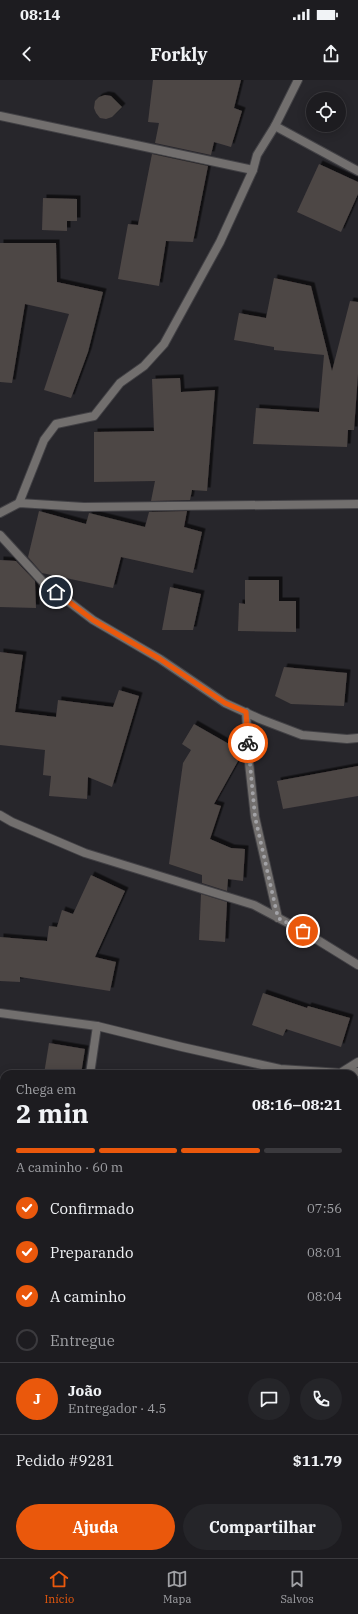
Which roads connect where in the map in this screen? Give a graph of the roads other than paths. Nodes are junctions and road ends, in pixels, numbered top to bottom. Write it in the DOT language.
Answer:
graph roads {
  1 [pos="298,80"];
  2 [pos="0,116"];
  3 [pos="275,126"];
  4 [pos="253,170"];
  5 [pos="358,171"];
  6 [pos="19,503"];
  7 [pos="358,504"];
  8 [pos="0,513"];
  9 [pos="0,535"];
  10 [pos="246,712"];
  11 [pos="358,738"];
  12 [pos="0,815"];
  13 [pos="278,918"];
  14 [pos="358,965"];
  15 [pos="0,1013"];
  16 [pos="97,1026"];
  17 [pos="358,1062"];
  18 [pos="91,1070"];
  19 [pos="292,1070"];
  20 [pos="346,1070"];
  1 -- 3 [label="street"];
  2 -- 4 [label="street"];
  3 -- 4 [label="street"];
  3 -- 5 [label="street"];
  4 -- 6 [label="street"];
  6 -- 7 [label="street"];
  6 -- 8 [label="street"];
  9 -- 10 [label="street"];
  10 -- 11 [label="street"];
  10 -- 13 [label="street"];
  12 -- 13 [label="street"];
  13 -- 14 [label="street"];
  15 -- 16 [label="street"];
  16 -- 18 [label="street"];
  16 -- 19 [label="street"];
  17 -- 20 [label="street"];
}
